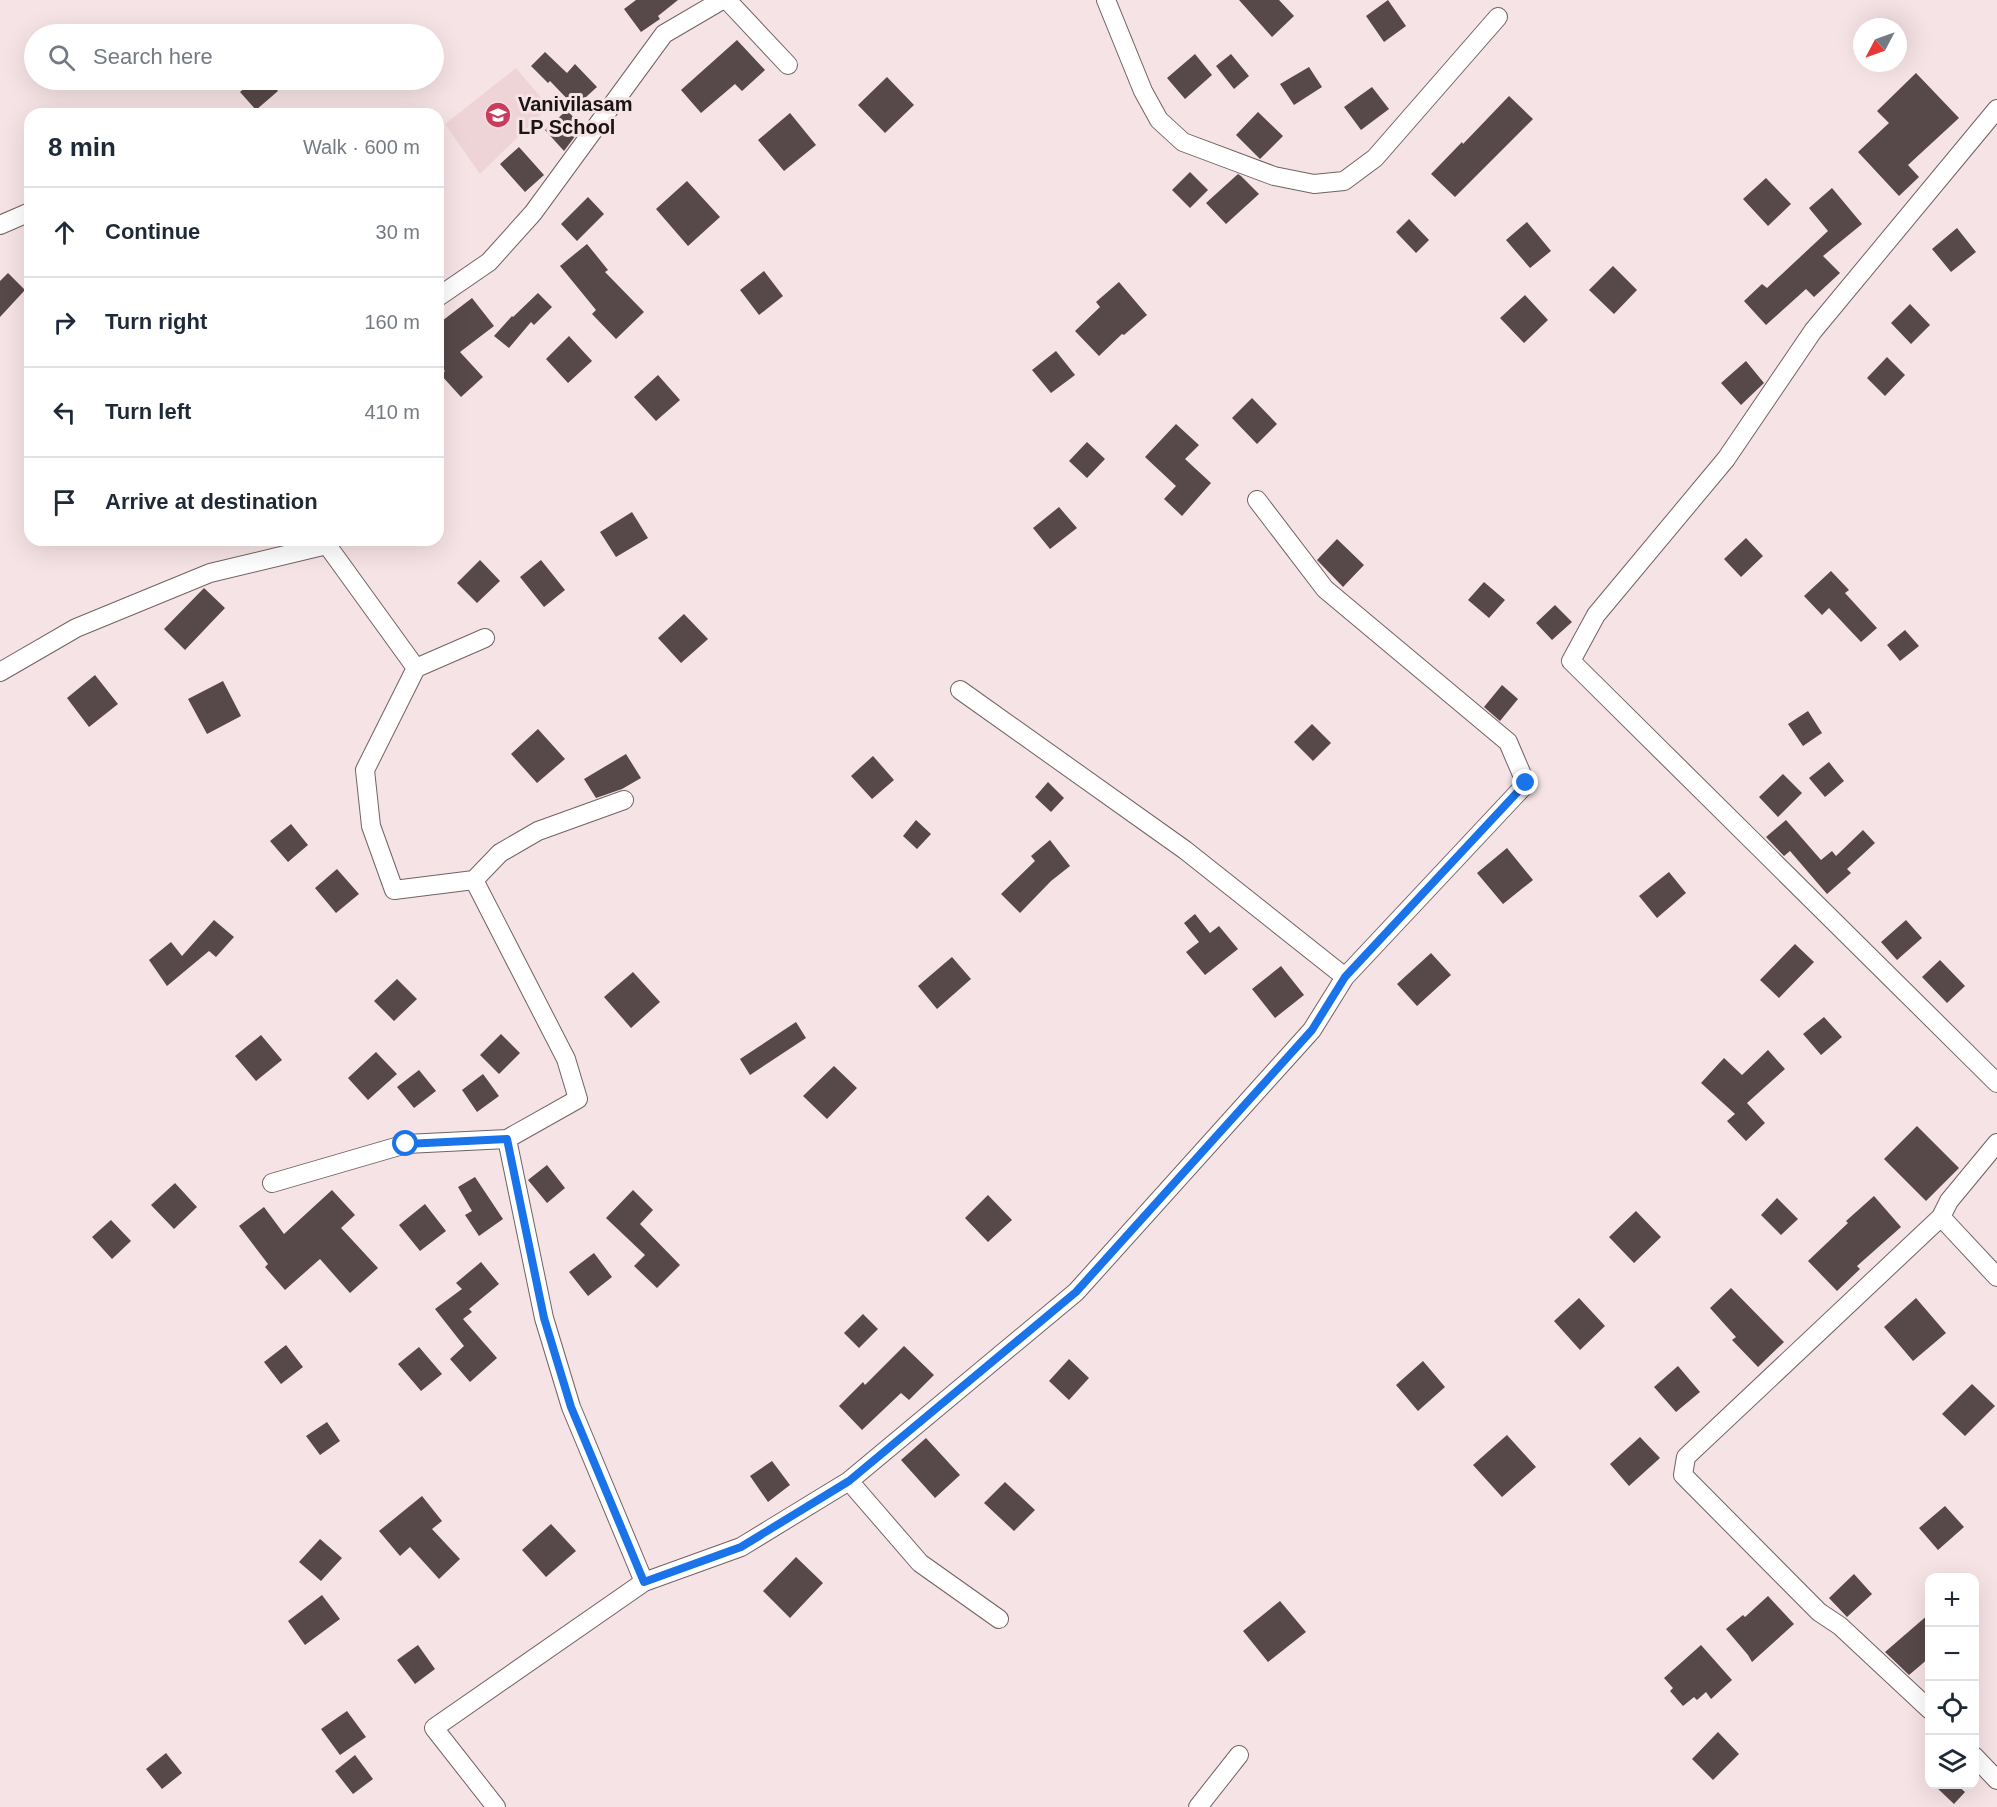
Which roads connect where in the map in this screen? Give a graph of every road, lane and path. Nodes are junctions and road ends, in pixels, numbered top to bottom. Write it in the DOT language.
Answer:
graph roads {
  1 [pos="722,0"];
  2 [pos="727,0"];
  3 [pos="1106,0"];
  4 [pos="1498,17"];
  5 [pos="788,65"];
  6 [pos="1997,109"];
  7 [pos="24,215"];
  8 [pos="0,225"];
  9 [pos="444,293"];
  10 [pos="1257,500"];
  11 [pos="314,546"];
  12 [pos="328,546"];
  13 [pos="485,638"];
  14 [pos="416,668"];
  15 [pos="0,672"];
  16 [pos="960,690"];
  17 [pos="624,800"];
  18 [pos="474,880"];
  19 [pos="1345,977"];
  20 [pos="1997,1083"];
  21 [pos="507,1139"];
  22 [pos="1997,1143"];
  23 [pos="272,1183"];
  24 [pos="1941,1217"];
  25 [pos="1997,1277"];
  26 [pos="849,1481"];
  27 [pos="644,1582"];
  28 [pos="999,1619"];
  29 [pos="1925,1706"];
  30 [pos="1239,1755"];
  31 [pos="1979,1761"];
  32 [pos="1997,1780"];
  33 [pos="496,1807"];
  34 [pos="1198,1807"];
  1 -- 9 [label="street"];
  2 -- 5 [label="street"];
  3 -- 4 [label="street"];
  6 -- 20 [label="street"];
  7 -- 8 [label="street"];
  10 -- 19 [label="street"];
  11 -- 15 [label="street"];
  12 -- 14 [label="street"];
  13 -- 14 [label="street"];
  14 -- 18 [label="street"];
  16 -- 19 [label="street"];
  17 -- 18 [label="street"];
  18 -- 21 [label="street"];
  19 -- 26 [label="street"];
  21 -- 23 [label="street"];
  21 -- 27 [label="street"];
  22 -- 24 [label="street"];
  24 -- 25 [label="street"];
  24 -- 29 [label="street"];
  26 -- 27 [label="street"];
  26 -- 28 [label="street"];
  27 -- 33 [label="street"];
  30 -- 34 [label="street"];
  31 -- 32 [label="street"];
}
